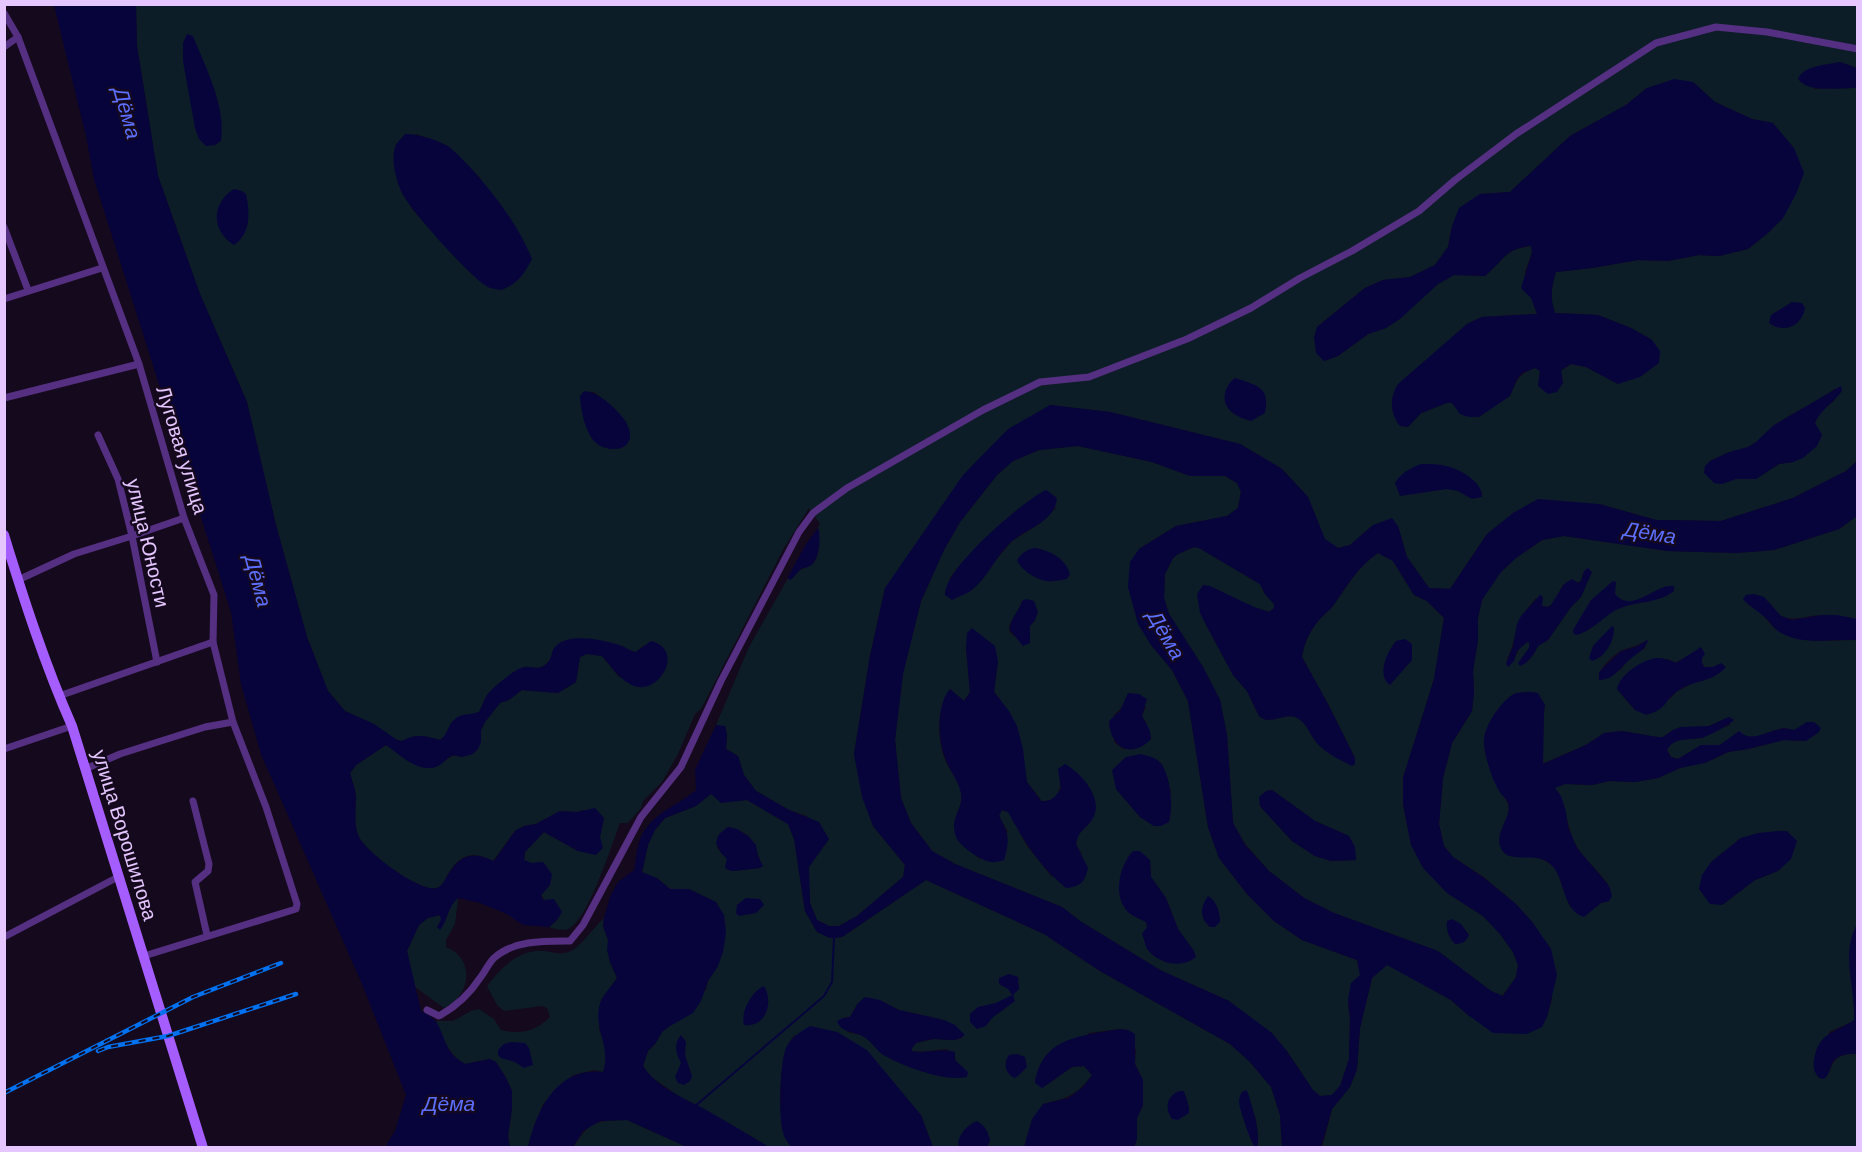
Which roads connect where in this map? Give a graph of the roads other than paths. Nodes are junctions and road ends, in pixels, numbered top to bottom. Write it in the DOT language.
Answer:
graph roads {
  1 [pos="4,13"];
  2 [pos="18,37"];
  3 [pos="4,47"];
  4 [pos="1857,49"];
  5 [pos="4,227"];
  6 [pos="102,268"];
  7 [pos="28,290"];
  8 [pos="4,298"];
  9 [pos="138,364"];
  10 [pos="4,398"];
  11 [pos="98,435"];
  12 [pos="184,518"];
  13 [pos="4,535"];
  14 [pos="132,537"];
  15 [pos="18,580"];
  16 [pos="213,642"];
  17 [pos="157,662"];
  18 [pos="59,696"];
  19 [pos="233,722"];
  20 [pos="72,726"];
  21 [pos="4,749"];
  22 [pos="86,769"];
  23 [pos="193,801"];
  24 [pos="118,877"];
  25 [pos="207,935"];
  26 [pos="4,937"];
  27 [pos="144,956"];
  28 [pos="426,1010"];
  29 [pos="203,1148"];
  1 -- 2 [label="street, Луговая улица"];
  2 -- 3 [label="street"];
  2 -- 6 [label="street, Луговая улица"];
  4 -- 28 [label="street"];
  5 -- 7 [label="street"];
  6 -- 7 [label="street"];
  6 -- 9 [label="street, Луговая улица"];
  7 -- 8 [label="street"];
  9 -- 10 [label="street"];
  9 -- 12 [label="street, Луговая улица"];
  11 -- 14 [label="street, улица Юности"];
  12 -- 14 [label="street"];
  12 -- 16 [label="street, Луговая улица"];
  13 -- 15 [label="street, улица Ворошилова"];
  14 -- 15 [label="street"];
  14 -- 17 [label="street, улица Юности"];
  15 -- 18 [label="street, улица Ворошилова"];
  16 -- 17 [label="street"];
  16 -- 19 [label="street, Луговая улица"];
  17 -- 18 [label="street"];
  18 -- 20 [label="street, улица Ворошилова"];
  19 -- 22 [label="street"];
  19 -- 25 [label="street, Луговая улица"];
  20 -- 21 [label="street"];
  20 -- 22 [label="street, улица Ворошилова"];
  22 -- 24 [label="street, улица Ворошилова"];
  23 -- 25 [label="street"];
  24 -- 26 [label="street"];
  24 -- 27 [label="street, улица Ворошилова"];
  25 -- 27 [label="street"];
  27 -- 29 [label="street, улица Ворошилова"];
}
